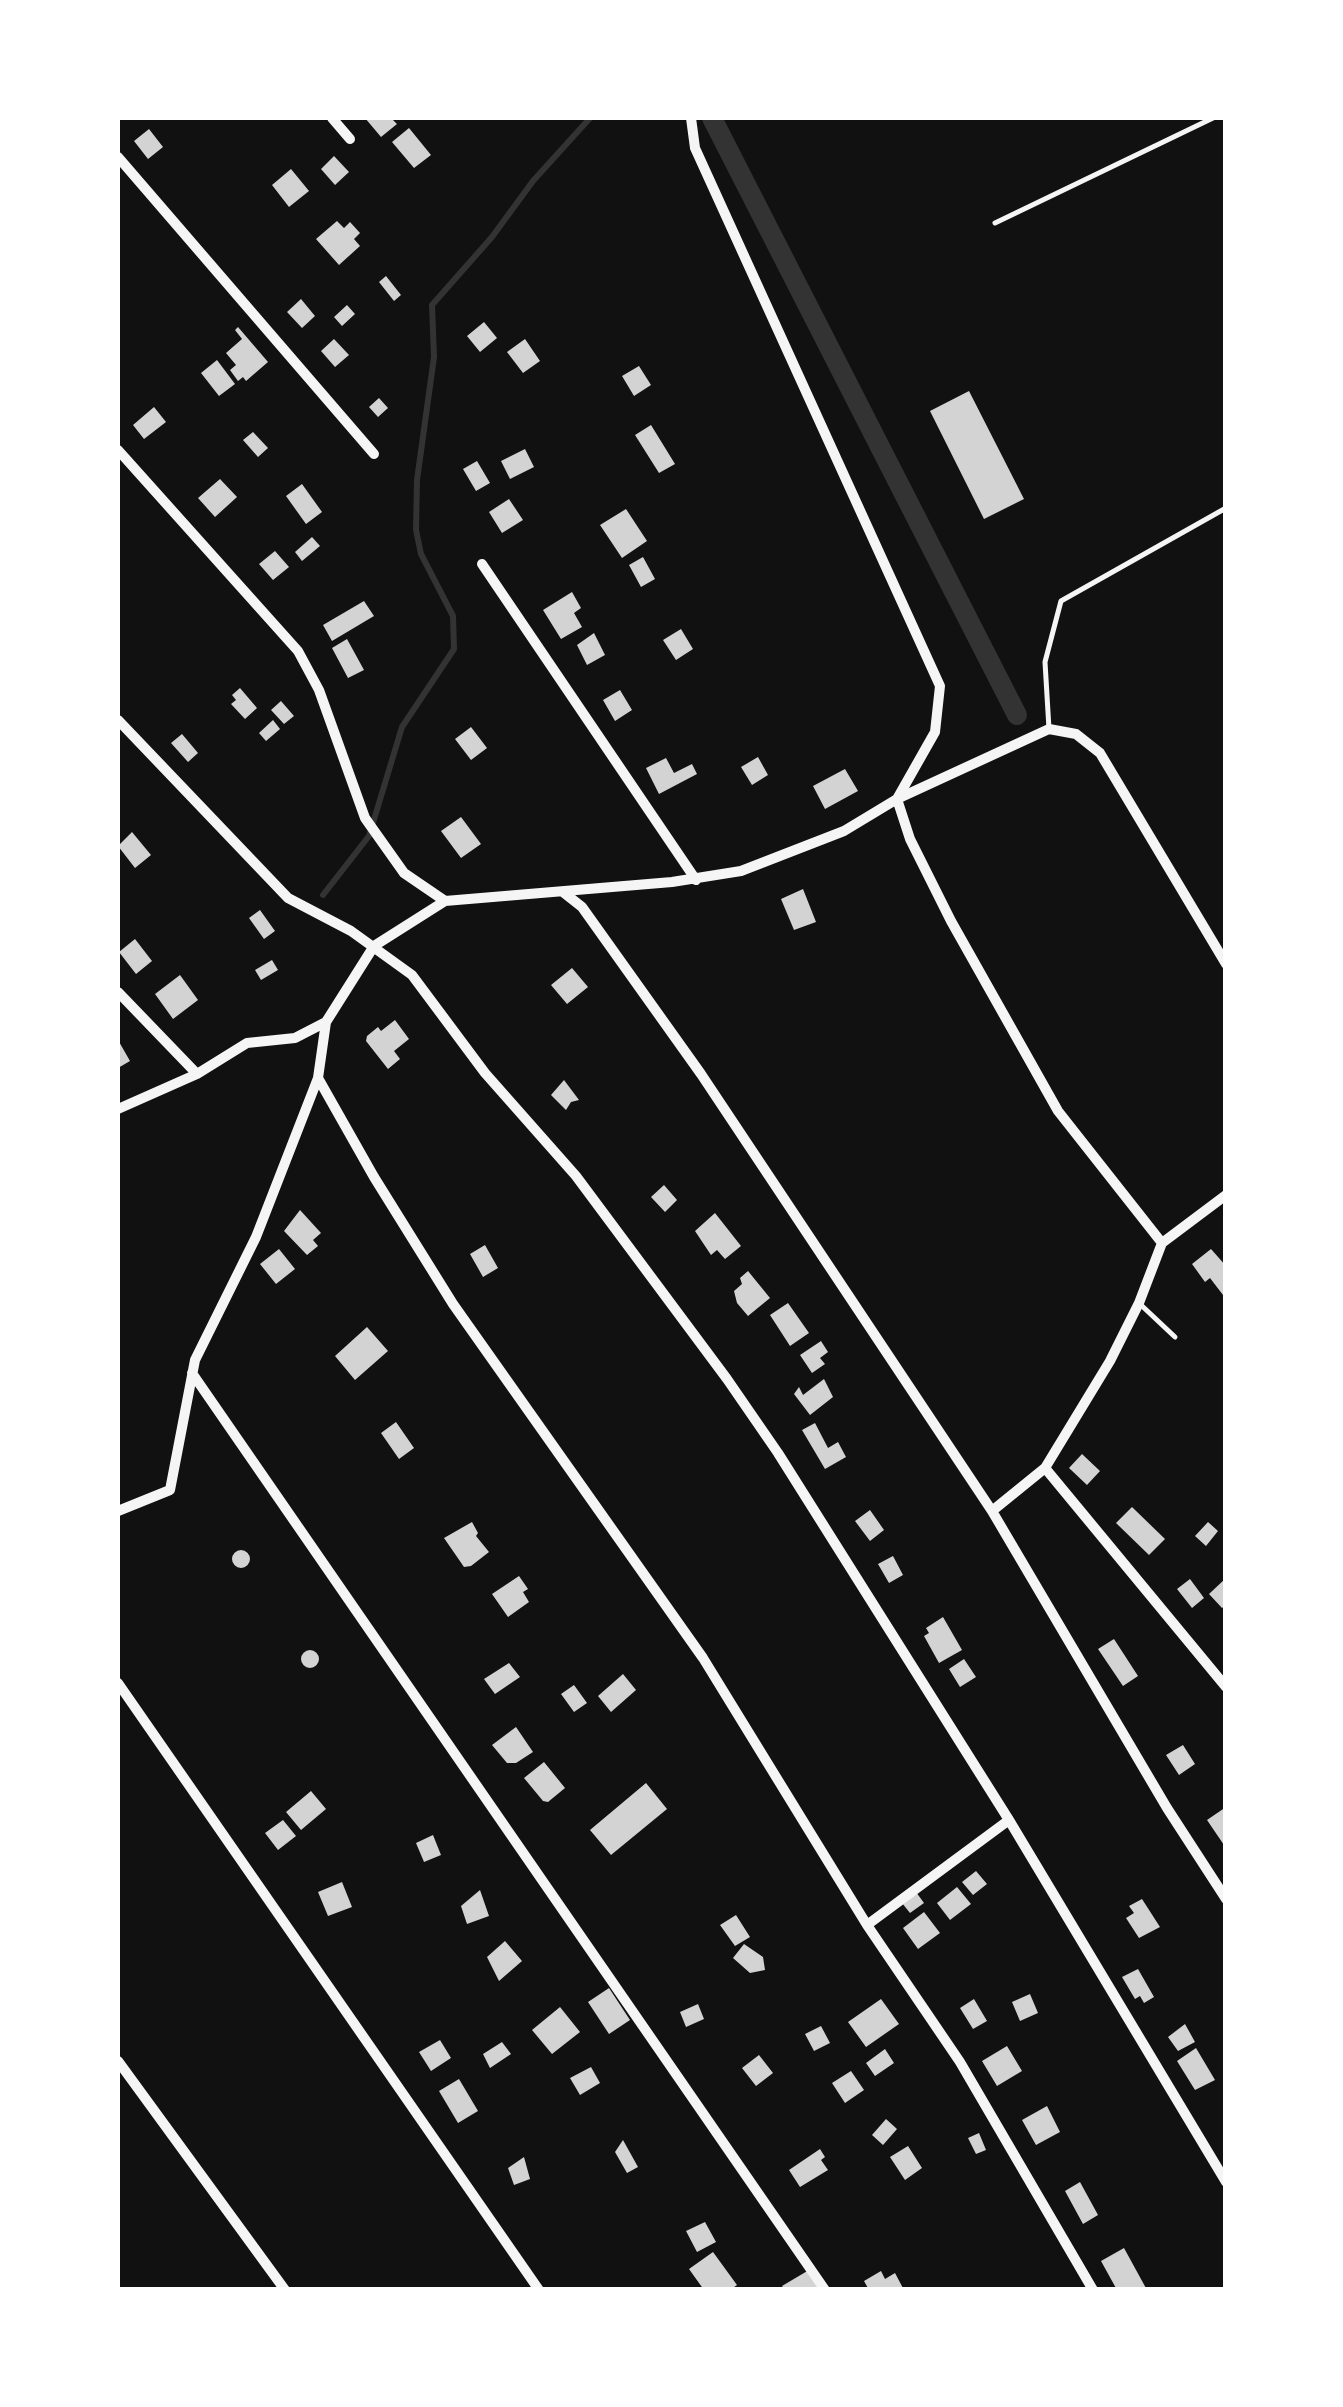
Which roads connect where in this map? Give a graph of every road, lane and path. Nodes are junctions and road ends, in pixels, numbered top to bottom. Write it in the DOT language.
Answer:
graph roads {
  1 [pos="332,118"];
  2 [pos="690,118"];
  3 [pos="1213,118"];
  4 [pos="350,139"];
  5 [pos="118,157"];
  6 [pos="995,223"];
  7 [pos="118,450"];
  8 [pos="374,454"];
  9 [pos="1226,508"];
  10 [pos="482,564"];
  11 [pos="118,720"];
  12 [pos="1049,729"];
  13 [pos="897,799"];
  14 [pos="696,880"];
  15 [pos="562,892"];
  16 [pos="444,901"];
  17 [pos="374,946"];
  18 [pos="1226,964"];
  19 [pos="118,992"];
  20 [pos="326,1022"];
  21 [pos="197,1074"];
  22 [pos="318,1078"];
  23 [pos="118,1109"];
  24 [pos="1226,1195"];
  25 [pos="1162,1243"];
  26 [pos="1139,1303"];
  27 [pos="1175,1337"];
  28 [pos="192,1373"];
  29 [pos="1045,1468"];
  30 [pos="118,1510"];
  31 [pos="992,1512"];
  32 [pos="118,1683"];
  33 [pos="1226,1686"];
  34 [pos="1009,1820"];
  35 [pos="1226,1899"];
  36 [pos="867,1925"];
  37 [pos="118,2061"];
  38 [pos="1226,2182"];
  39 [pos="285,2290"];
  40 [pos="539,2290"];
  41 [pos="824,2290"];
  42 [pos="1093,2290"];
  1 -- 4 [label="street"];
  2 -- 13 [label="street"];
  3 -- 6 [label="lane"];
  5 -- 8 [label="street"];
  7 -- 16 [label="street"];
  9 -- 12 [label="lane"];
  10 -- 14 [label="street"];
  11 -- 17 [label="street"];
  12 -- 13 [label="street"];
  12 -- 18 [label="street"];
  13 -- 14 [label="street"];
  13 -- 25 [label="street"];
  14 -- 15 [label="street"];
  15 -- 16 [label="street"];
  15 -- 31 [label="street"];
  16 -- 17 [label="street"];
  17 -- 20 [label="street"];
  17 -- 34 [label="street"];
  19 -- 21 [label="street"];
  20 -- 21 [label="street"];
  20 -- 22 [label="street"];
  21 -- 23 [label="street"];
  22 -- 28 [label="street"];
  22 -- 36 [label="street"];
  24 -- 25 [label="street"];
  25 -- 26 [label="street"];
  26 -- 27 [label="lane"];
  26 -- 29 [label="street"];
  28 -- 30 [label="street"];
  28 -- 41 [label="street"];
  29 -- 31 [label="street"];
  29 -- 33 [label="street"];
  31 -- 35 [label="street"];
  32 -- 40 [label="street"];
  34 -- 36 [label="street"];
  34 -- 38 [label="street"];
  36 -- 42 [label="street"];
  37 -- 39 [label="street"];
}
